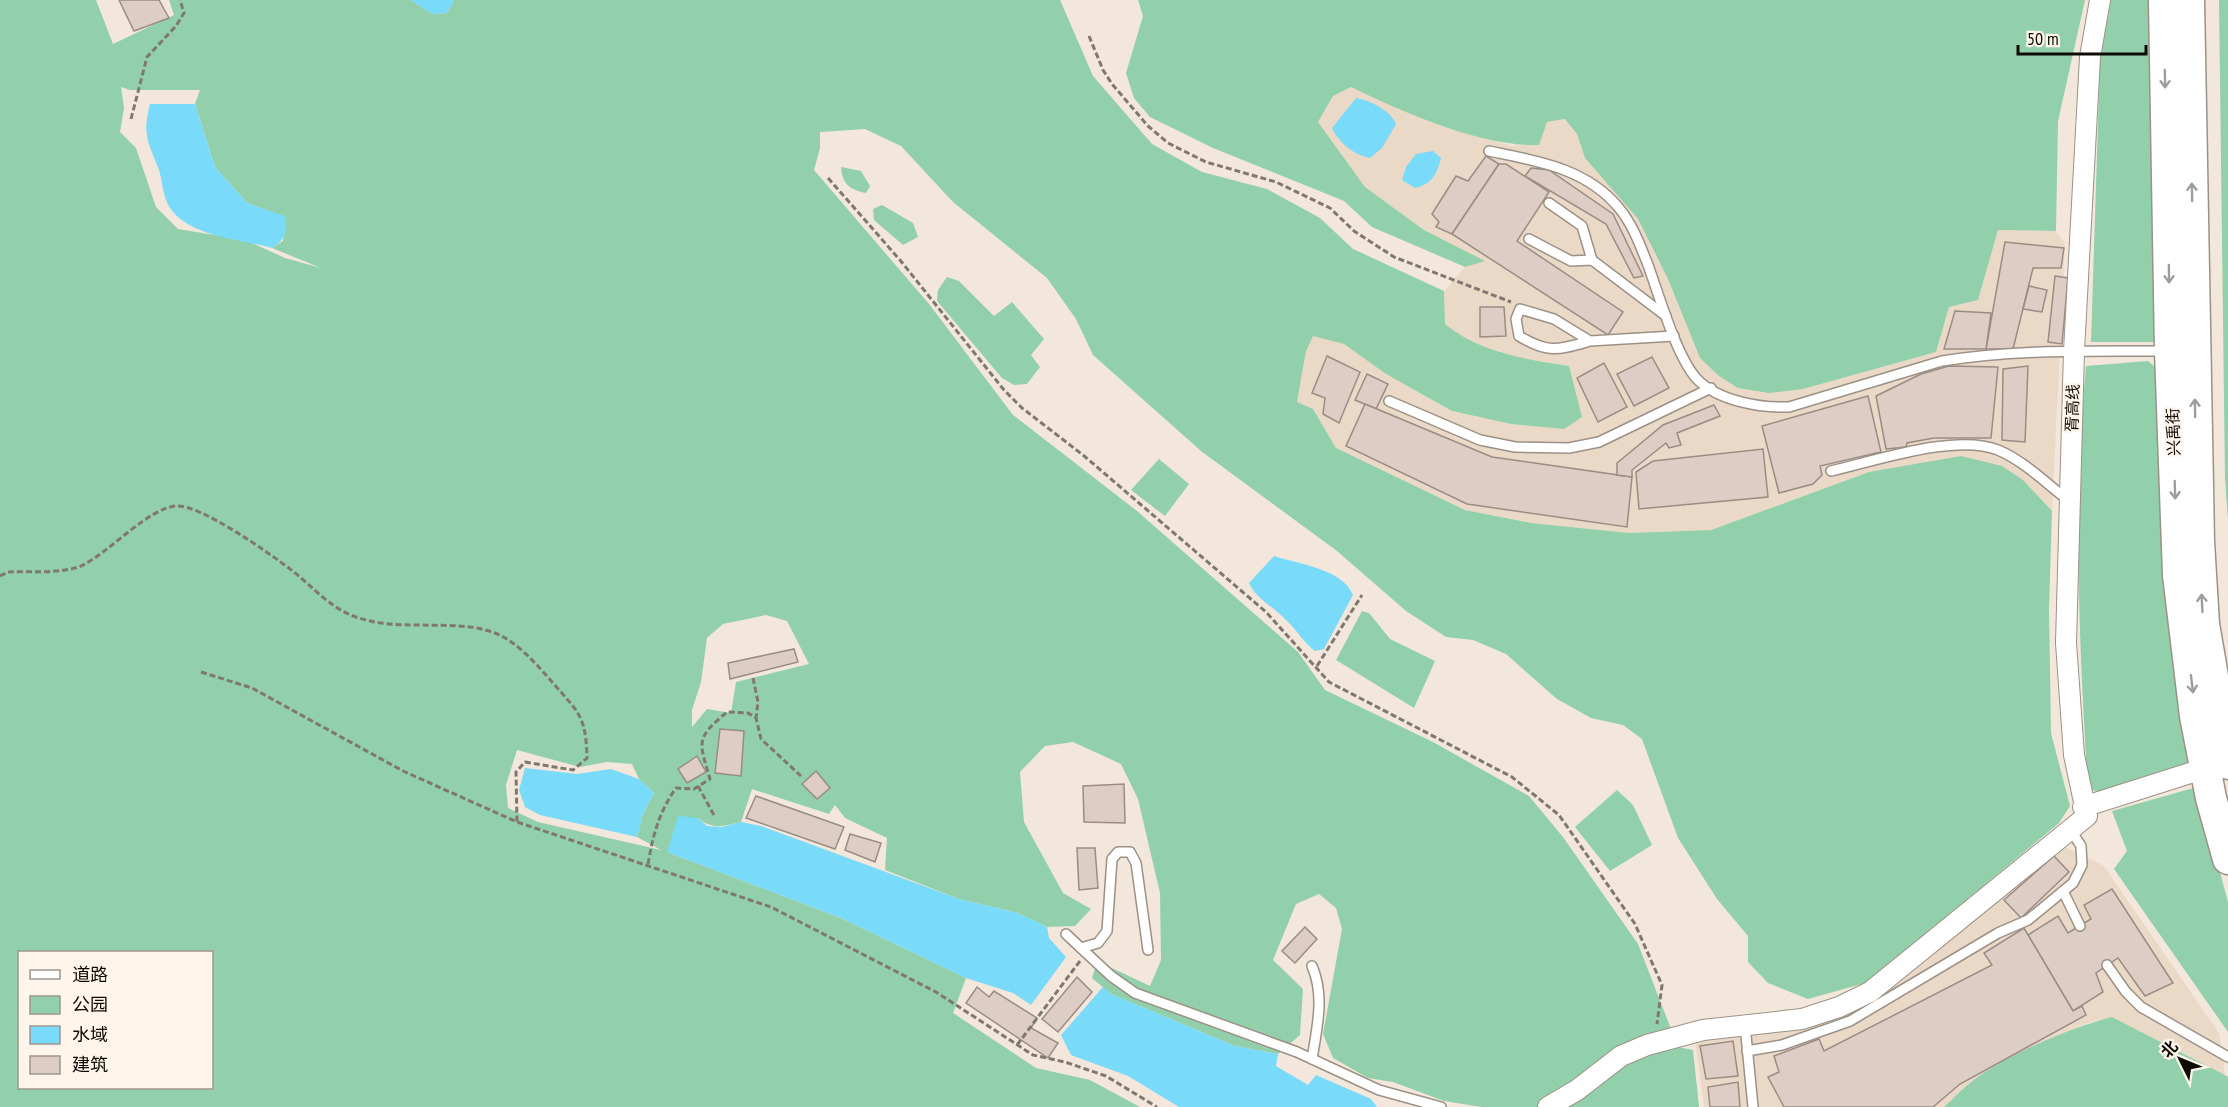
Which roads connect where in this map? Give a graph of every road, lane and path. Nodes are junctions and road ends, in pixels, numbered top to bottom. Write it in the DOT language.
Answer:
graph roads {
  1 [pos="180,0"];
  2 [pos="2100,0"];
  3 [pos="2164,0"];
  4 [pos="2189,0"];
  5 [pos="1089,36"];
  6 [pos="131,119"];
  7 [pos="1489,152"];
  8 [pos="828,178"];
  9 [pos="1549,203"];
  10 [pos="1529,239"];
  11 [pos="1592,260"];
  12 [pos="1520,309"];
  13 [pos="1666,316"];
  14 [pos="1674,336"];
  15 [pos="1590,341"];
  16 [pos="2074,351"];
  17 [pos="2170,351"];
  18 [pos="1711,388"];
  19 [pos="1389,401"];
  20 [pos="1831,471"];
  21 [pos="2070,501"];
  22 [pos="0,576"];
  23 [pos="1362,595"];
  24 [pos="1317,666"];
  25 [pos="201,672"];
  26 [pos="753,678"];
  27 [pos="2223,700"];
  28 [pos="756,718"];
  29 [pos="2217,766"];
  30 [pos="801,776"];
  31 [pos="698,786"];
  32 [pos="2085,812"];
  33 [pos="715,817"];
  34 [pos="517,822"];
  35 [pos="2070,829"];
  36 [pos="2228,859"];
  37 [pos="648,864"];
  38 [pos="2063,891"];
  39 [pos="2079,926"];
  40 [pos="1066,934"];
  41 [pos="1148,950"];
  42 [pos="1082,953"];
  43 [pos="2107,965"];
  44 [pos="1312,966"];
  45 [pos="1745,1025"];
  46 [pos="1647,1045"];
  47 [pos="1017,1046"];
  48 [pos="1747,1051"];
  49 [pos="2228,1057"];
  50 [pos="1312,1059"];
  51 [pos="1157,1107"];
  52 [pos="1441,1107"];
  53 [pos="1548,1107"];
  54 [pos="1752,1107"];
  1 -- 6 [label="path"];
  2 -- 16 [label="street, 胥高线"];
  3 -- 17 [label="main road, 兴禹街, one-way"];
  27 -- 4 [label="main road, 兴禹街, one-way"];
  5 -- 12 [label="path"];
  7 -- 13 [label="lane"];
  8 -- 24 [label="path"];
  9 -- 11 [label="lane"];
  10 -- 11 [label="lane"];
  11 -- 13 [label="lane"];
  12 -- 15 [label="lane"];
  12 -- 15 [label="lane"];
  13 -- 14 [label="lane"];
  14 -- 15 [label="lane"];
  14 -- 18 [label="lane"];
  16 -- 17 [label="lane"];
  16 -- 18 [label="lane"];
  16 -- 21 [label="street, 胥高线"];
  17 -- 29 [label="main road, 兴禹街, one-way"];
  18 -- 19 [label="lane"];
  20 -- 21 [label="lane"];
  21 -- 32 [label="street, 胥高线"];
  22 -- 34 [label="path"];
  23 -- 24 [label="path"];
  24 -- 46 [label="path"];
  25 -- 34 [label="path"];
  26 -- 28 [label="path"];
  27 -- 29 [label="main road, 兴禹街"];
  28 -- 30 [label="path"];
  28 -- 31 [label="path"];
  29 -- 32 [label="street"];
  29 -- 36 [label="main road, 兴禹街"];
  31 -- 33 [label="path"];
  31 -- 37 [label="path"];
  32 -- 35 [label="street"];
  34 -- 37 [label="path"];
  35 -- 38 [label="lane"];
  35 -- 45 [label="street"];
  37 -- 47 [label="path"];
  38 -- 39 [label="lane"];
  38 -- 48 [label="lane"];
  40 -- 42 [label="lane"];
  41 -- 42 [label="lane"];
  42 -- 47 [label="path"];
  42 -- 50 [label="lane"];
  43 -- 49 [label="lane"];
  44 -- 50 [label="lane"];
  45 -- 46 [label="street"];
  45 -- 48 [label="lane"];
  46 -- 53 [label="street"];
  47 -- 51 [label="path"];
  48 -- 54 [label="lane"];
  50 -- 52 [label="lane"];
}
